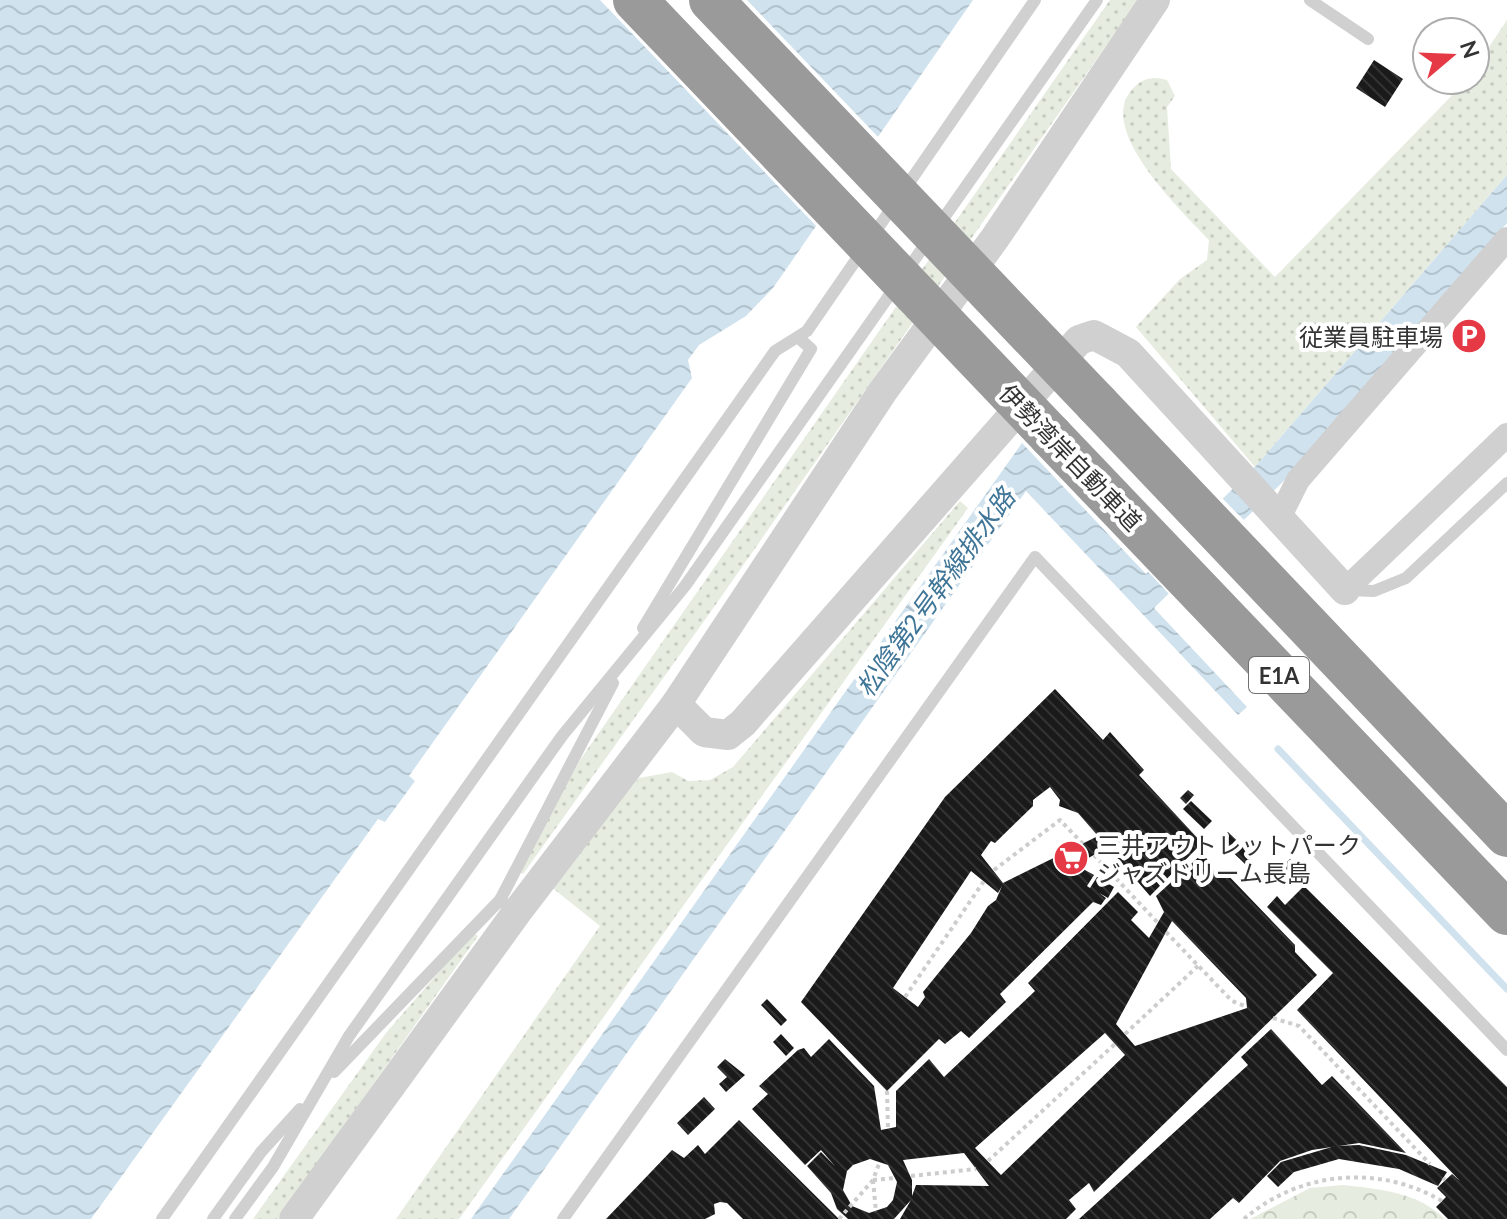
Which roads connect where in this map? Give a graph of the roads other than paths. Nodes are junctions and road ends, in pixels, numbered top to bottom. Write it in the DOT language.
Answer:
graph roads {
  1 [pos="635,0"];
  2 [pos="711,0"];
  3 [pos="1035,0"];
  4 [pos="1097,0"];
  5 [pos="1155,0"];
  6 [pos="1310,0"];
  7 [pos="1368,39"];
  8 [pos="1507,239"];
  9 [pos="798,337"];
  10 [pos="1507,435"];
  11 [pos="1507,483"];
  12 [pos="1274,513"];
  13 [pos="1345,590"];
  14 [pos="628,655"];
  15 [pos="676,704"];
  16 [pos="1507,835"];
  17 [pos="508,906"];
  18 [pos="1507,913"];
  19 [pos="1507,1050"];
  20 [pos="319,1087"];
  21 [pos="162,1219"];
  22 [pos="213,1219"];
  23 [pos="235,1219"];
  24 [pos="294,1219"];
  25 [pos="563,1219"];
  1 -- 18 [label="highway, 伊勢湾岸自動車道 / E1A, bridge"];
  2 -- 16 [label="highway, E1A, bridge"];
  3 -- 9 [label="lane"];
  4 -- 14 [label="lane"];
  5 -- 15 [label="street"];
  6 -- 7 [label="lane"];
  8 -- 12 [label="street"];
  9 -- 14 [label="lane"];
  9 -- 21 [label="lane"];
  10 -- 13 [label="street"];
  11 -- 13 [label="lane"];
  12 -- 13 [label="street"];
  12 -- 15 [label="street"];
  14 -- 17 [label="lane"];
  14 -- 20 [label="lane"];
  15 -- 17 [label="street"];
  17 -- 20 [label="lane"];
  17 -- 24 [label="street"];
  19 -- 25 [label="lane"];
  20 -- 22 [label="lane"];
  20 -- 23 [label="lane"];
}
